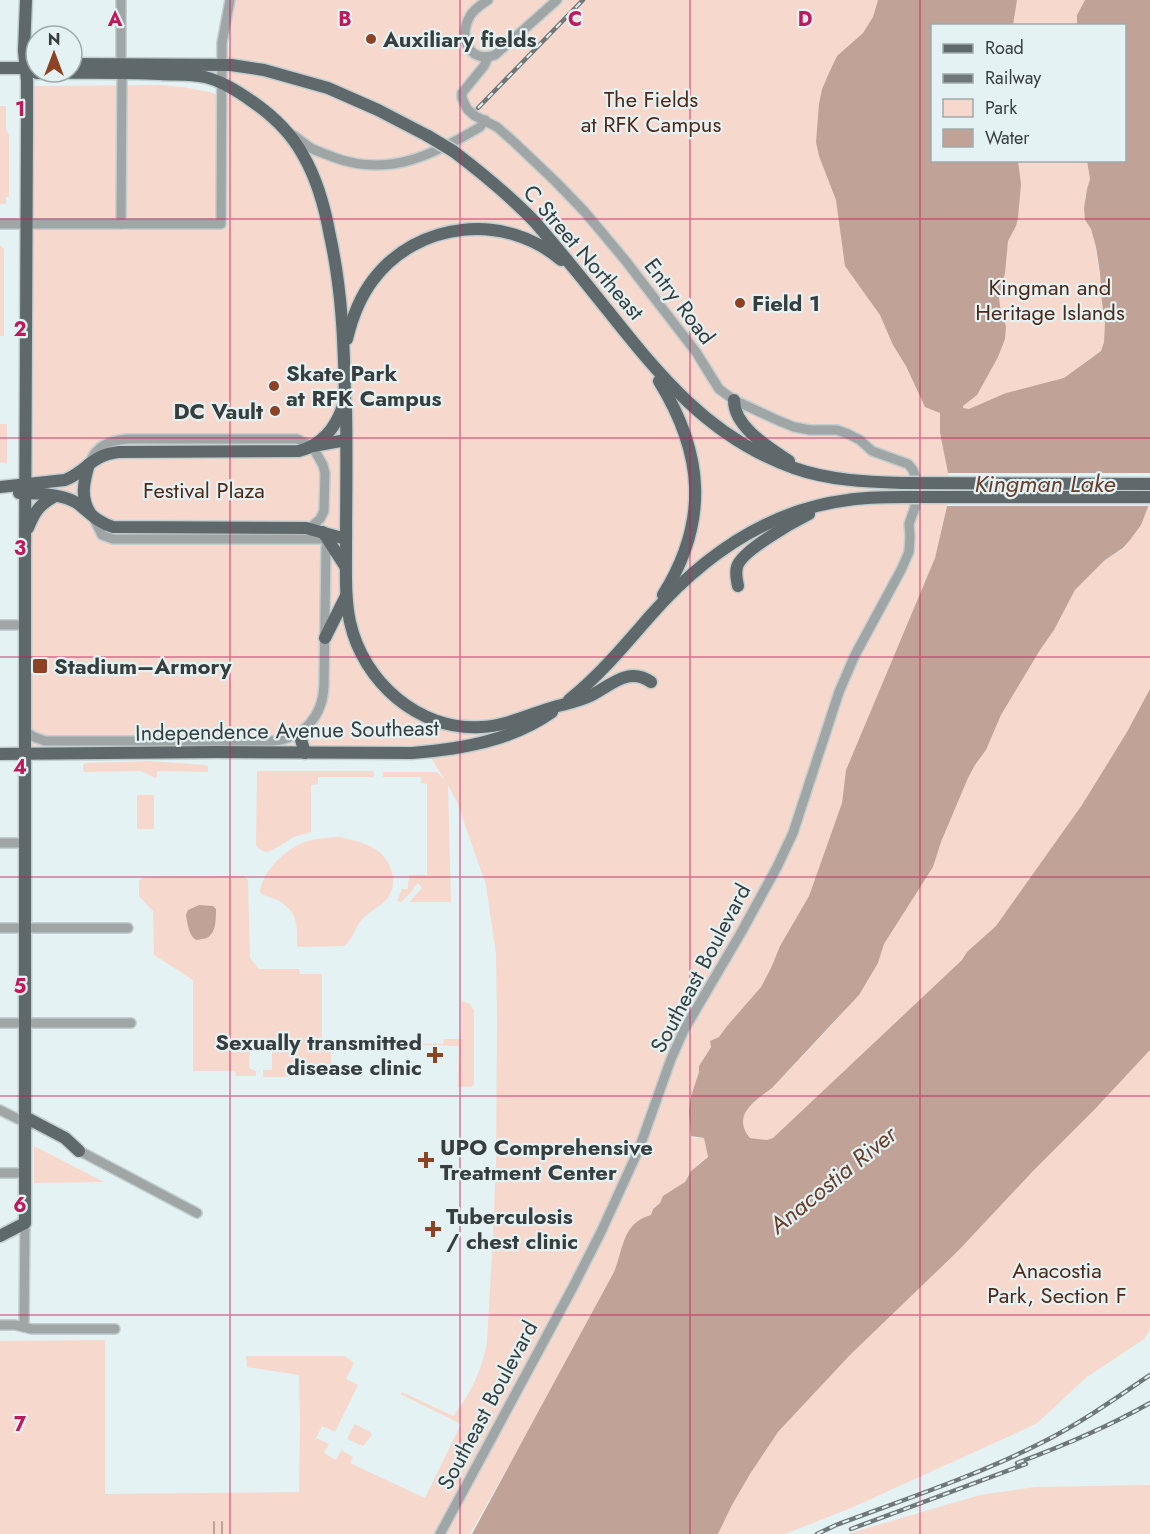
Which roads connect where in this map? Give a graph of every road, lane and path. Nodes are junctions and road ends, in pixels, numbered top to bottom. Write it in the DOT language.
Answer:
graph roads {
  1 [pos="26,0"];
  2 [pos="121,0"];
  3 [pos="230,0"];
  4 [pos="488,0"];
  5 [pos="557,0"];
  6 [pos="25,24"];
  7 [pos="488,57"];
  8 [pos="222,64"];
  9 [pos="84,65"];
  10 [pos="24,66"];
  11 [pos="0,68"];
  12 [pos="121,69"];
  13 [pos="84,71"];
  14 [pos="30,84"];
  15 [pos="222,84"];
  16 [pos="485,120"];
  17 [pos="283,128"];
  18 [pos="121,224"];
  19 [pos="0,225"];
  20 [pos="26,225"];
  21 [pos="565,261"];
  22 [pos="364,293"];
  23 [pos="342,312"];
  24 [pos="639,349"];
  25 [pos="344,352"];
  26 [pos="345,399"];
  27 [pos="734,400"];
  28 [pos="175,439"];
  29 [pos="346,441"];
  30 [pos="312,446"];
  31 [pos="160,451"];
  32 [pos="90,463"];
  33 [pos="820,475"];
  34 [pos="1150,484"];
  35 [pos="0,487"];
  36 [pos="25,489"];
  37 [pos="0,493"];
  38 [pos="55,496"];
  39 [pos="1150,497"];
  40 [pos="846,500"];
  41 [pos="915,507"];
  42 [pos="92,516"];
  43 [pos="245,528"];
  44 [pos="310,528"];
  45 [pos="25,534"];
  46 [pos="326,536"];
  47 [pos="232,539"];
  48 [pos="346,539"];
  49 [pos="346,567"];
  50 [pos="738,586"];
  51 [pos="347,595"];
  52 [pos="652,614"];
  53 [pos="0,625"];
  54 [pos="25,625"];
  55 [pos="325,638"];
  56 [pos="651,682"];
  57 [pos="564,703"];
  58 [pos="524,723"];
  59 [pos="25,731"];
  60 [pos="299,733"];
  61 [pos="137,747"];
  62 [pos="231,747"];
  63 [pos="305,753"];
  64 [pos="0,754"];
  65 [pos="25,755"];
  66 [pos="0,843"];
  67 [pos="25,843"];
  68 [pos="0,928"];
  69 [pos="25,928"];
  70 [pos="128,928"];
  71 [pos="0,1023"];
  72 [pos="25,1023"];
  73 [pos="131,1023"];
  74 [pos="0,1110"];
  75 [pos="25,1120"];
  76 [pos="79,1151"];
  77 [pos="0,1173"];
  78 [pos="25,1173"];
  79 [pos="197,1213"];
  80 [pos="25,1223"];
  81 [pos="0,1236"];
  82 [pos="0,1325"];
  83 [pos="24,1327"];
  84 [pos="115,1329"];
  85 [pos="440,1534"];
  1 -- 6 [label="main road"];
  2 -- 12 [label="street"];
  3 -- 8 [label="street"];
  4 -- 7 [label="street"];
  5 -- 7 [label="street, Entry Road"];
  7 -- 16 [label="street, Entry Road"];
  8 -- 12 [label="main road, C Street Northeast"];
  8 -- 15 [label="street"];
  8 -- 21 [label="main road, C Street Northeast, bridge"];
  9 -- 12 [label="main road, C Street Northeast"];
  10 -- 11 [label="main road, C Street Northeast"];
  12 -- 13 [label="main road, C Street Northeast"];
  12 -- 15 [label="main road, C Street Northeast"];
  12 -- 18 [label="street"];
  14 -- 20 [label="main road"];
  15 -- 17 [label="main road, C Street Northeast"];
  15 -- 18 [label="street"];
  16 -- 17 [label="street"];
  16 -- 27 [label="street, Entry Road"];
  17 -- 23 [label="main road, C Street Northeast"];
  18 -- 20 [label="street"];
  19 -- 20 [label="street"];
  20 -- 36 [label="main road"];
  21 -- 22 [label="main road"];
  21 -- 24 [label="main road, C Street Northeast"];
  22 -- 23 [label="main road"];
  22 -- 25 [label="main road"];
  23 -- 25 [label="main road, C Street Northeast"];
  24 -- 33 [label="main road, C Street Northeast"];
  24 -- 52 [label="main road"];
  25 -- 26 [label="main road, Independence Avenue Southeast"];
  26 -- 29 [label="main road, Independence Avenue Southeast"];
  26 -- 30 [label="main road"];
  27 -- 33 [label="main road"];
  27 -- 41 [label="street, Entry Road"];
  28 -- 30 [label="street"];
  28 -- 31 [label="main road"];
  28 -- 32 [label="street"];
  29 -- 30 [label="main road"];
  29 -- 48 [label="main road, Independence Avenue Southeast"];
  30 -- 31 [label="main road"];
  30 -- 44 [label="street"];
  31 -- 32 [label="main road"];
  32 -- 36 [label="main road"];
  32 -- 42 [label="main road"];
  33 -- 34 [label="main road, C Street Northeast, bridge"];
  35 -- 36 [label="main road"];
  36 -- 37 [label="main road"];
  36 -- 38 [label="main road"];
  36 -- 45 [label="main road"];
  38 -- 42 [label="main road"];
  38 -- 45 [label="main road"];
  39 -- 40 [label="main road, Independence Avenue Southeast, bridge"];
  40 -- 50 [label="main road"];
  40 -- 52 [label="main road, Independence Avenue Southeast"];
  41 -- 85 [label="street, Southeast Boulevard"];
  42 -- 43 [label="main road"];
  42 -- 47 [label="street"];
  43 -- 44 [label="main road"];
  43 -- 47 [label="main road"];
  44 -- 46 [label="main road"];
  45 -- 54 [label="main road"];
  46 -- 47 [label="street"];
  46 -- 48 [label="main road"];
  46 -- 49 [label="main road"];
  46 -- 55 [label="street"];
  48 -- 49 [label="main road, Independence Avenue Southeast"];
  49 -- 51 [label="main road, Independence Avenue Southeast"];
  51 -- 55 [label="main road"];
  51 -- 58 [label="main road, Independence Avenue Southeast"];
  52 -- 57 [label="main road, Independence Avenue Southeast"];
  53 -- 54 [label="street"];
  54 -- 59 [label="main road"];
  55 -- 60 [label="street"];
  56 -- 57 [label="main road"];
  57 -- 58 [label="main road, Independence Avenue Southeast"];
  58 -- 63 [label="main road, Independence Avenue Southeast"];
  59 -- 61 [label="street, Independence Avenue Southeast"];
  59 -- 65 [label="main road"];
  60 -- 62 [label="street, Independence Avenue Southeast"];
  60 -- 63 [label="main road"];
  61 -- 62 [label="main road, Independence Avenue Southeast"];
  61 -- 65 [label="main road, Independence Avenue Southeast"];
  62 -- 63 [label="main road, Independence Avenue Southeast"];
  64 -- 65 [label="main road, Independence Avenue Southeast"];
  65 -- 67 [label="main road"];
  66 -- 67 [label="street"];
  67 -- 69 [label="main road"];
  68 -- 69 [label="street"];
  69 -- 70 [label="street"];
  69 -- 72 [label="main road"];
  71 -- 72 [label="street"];
  72 -- 73 [label="street"];
  72 -- 75 [label="main road"];
  74 -- 75 [label="street"];
  75 -- 76 [label="main road"];
  75 -- 78 [label="main road"];
  76 -- 79 [label="street"];
  77 -- 78 [label="street"];
  78 -- 80 [label="main road"];
  80 -- 81 [label="main road"];
  80 -- 83 [label="street"];
  82 -- 83 [label="street"];
  83 -- 84 [label="street"];
}
